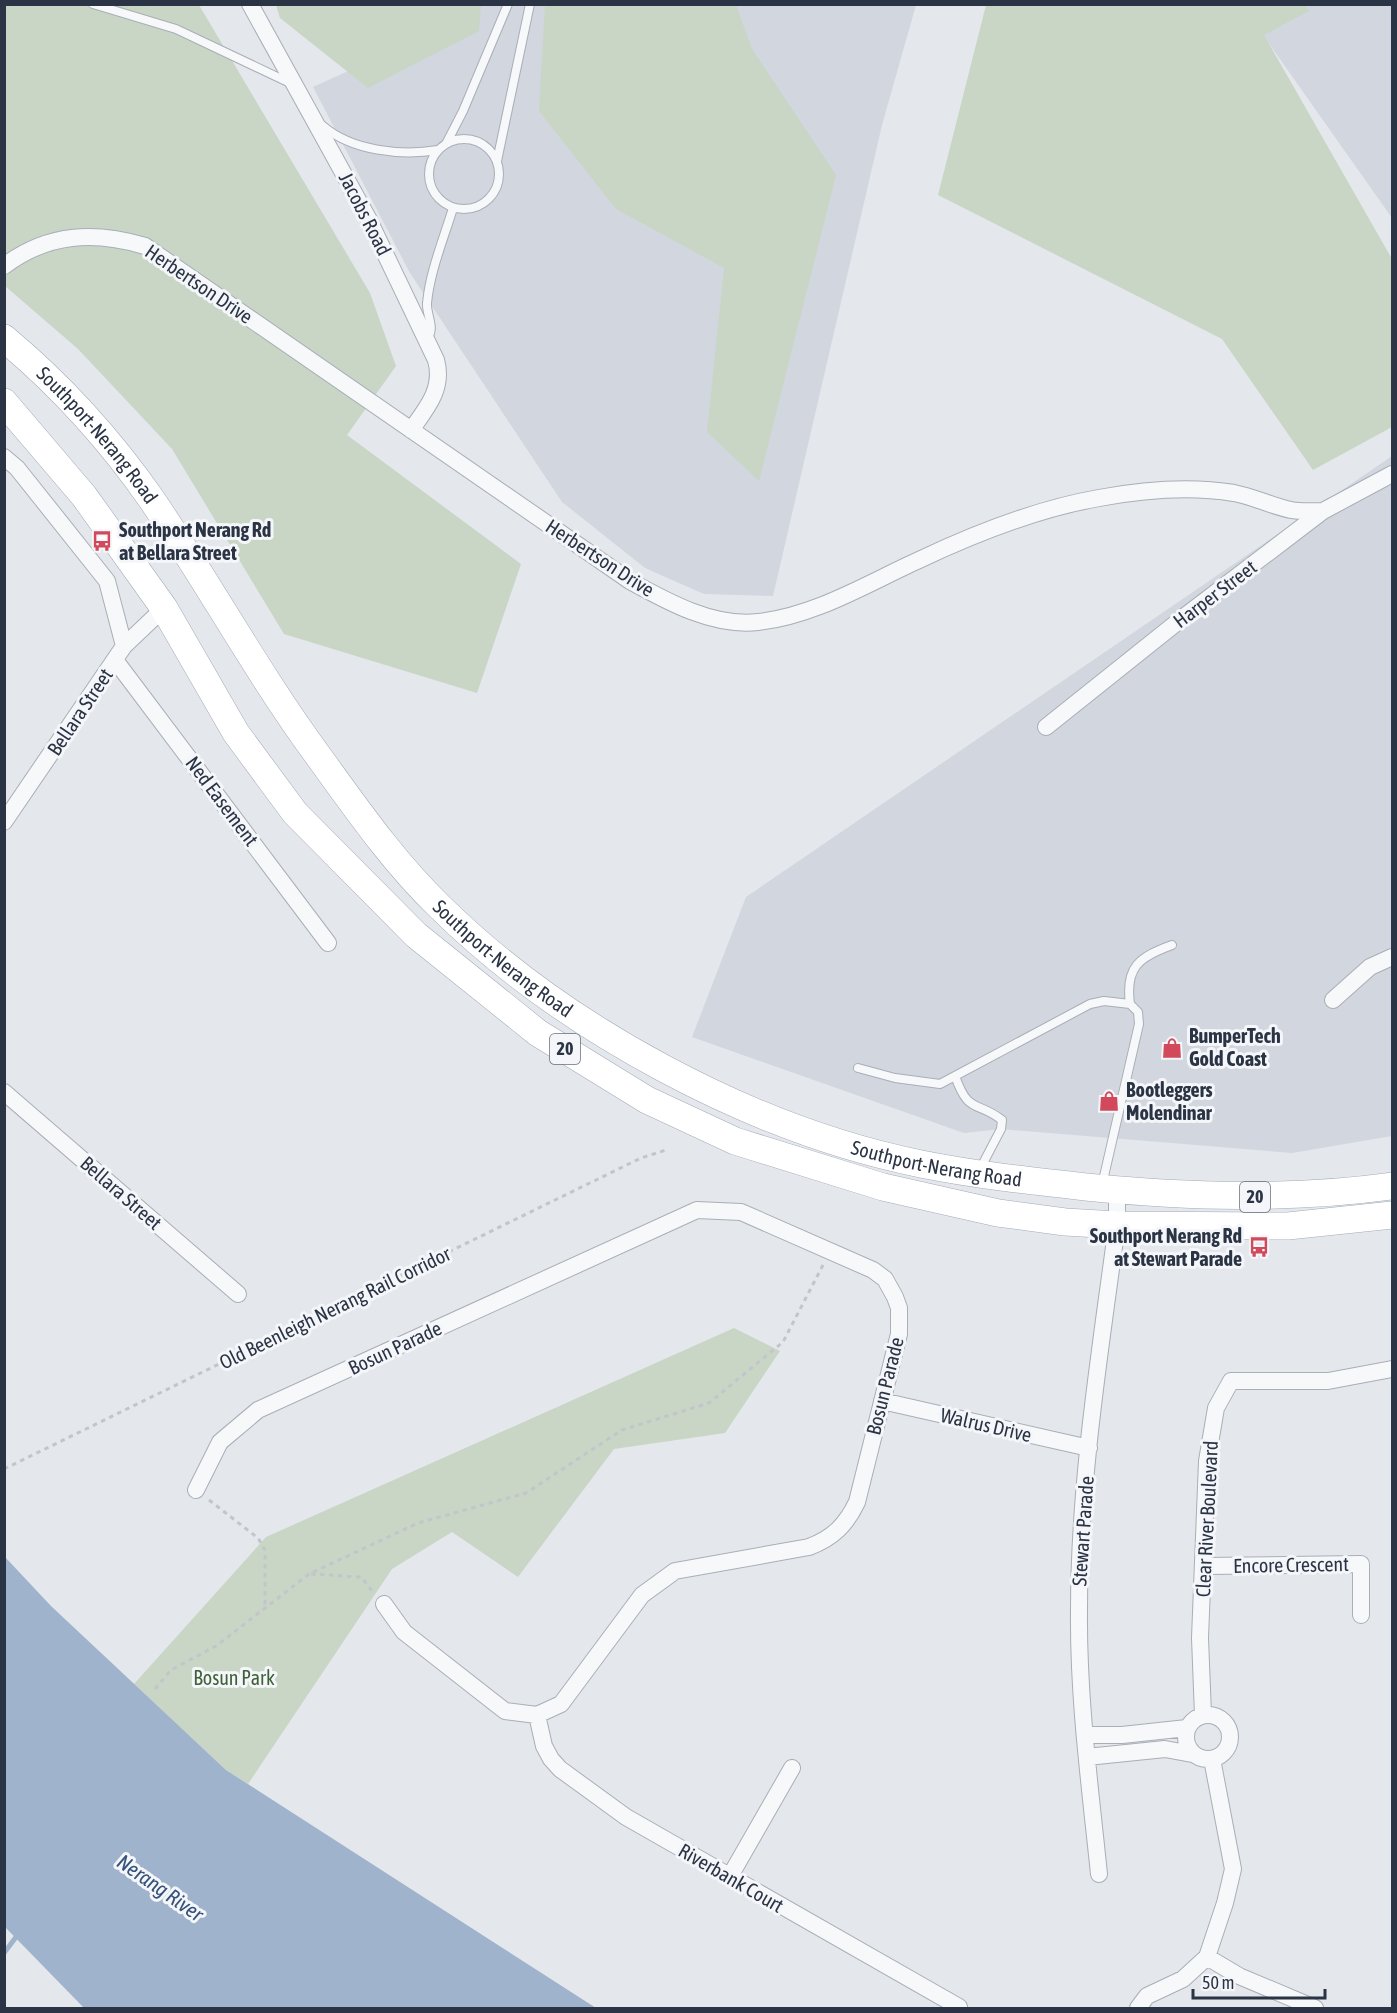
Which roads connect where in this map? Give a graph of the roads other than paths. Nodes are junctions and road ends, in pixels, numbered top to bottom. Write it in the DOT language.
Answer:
graph roads {
  1 [pos="93,4"];
  2 [pos="250,4"];
  3 [pos="508,4"];
  4 [pos="530,4"];
  5 [pos="293,84"];
  6 [pos="317,124"];
  7 [pos="446,144"];
  8 [pos="438,150"];
  9 [pos="497,161"];
  10 [pos="453,208"];
  11 [pos="4,266"];
  12 [pos="4,338"];
  13 [pos="426,339"];
  14 [pos="4,402"];
  15 [pos="411,430"];
  16 [pos="4,457"];
  17 [pos="1392,474"];
  18 [pos="1323,511"];
  19 [pos="164,608"];
  20 [pos="119,653"];
  21 [pos="1046,727"];
  22 [pos="4,822"];
  23 [pos="328,943"];
  24 [pos="1172,945"];
  25 [pos="1392,957"];
  26 [pos="1333,1000"];
  27 [pos="1130,1004"];
  28 [pos="858,1068"];
  29 [pos="955,1076"];
  30 [pos="4,1092"];
  31 [pos="977,1174"];
  32 [pos="1392,1186"];
  33 [pos="1109,1189"];
  34 [pos="1392,1215"];
  35 [pos="1117,1225"];
  36 [pos="238,1294"];
  37 [pos="1392,1369"];
  38 [pos="882,1401"];
  39 [pos="1089,1448"];
  40 [pos="196,1491"];
  41 [pos="1205,1566"];
  42 [pos="384,1604"];
  43 [pos="1361,1615"];
  44 [pos="537,1716"];
  45 [pos="1203,1716"];
  46 [pos="1187,1728"];
  47 [pos="1085,1735"];
  48 [pos="1192,1754"];
  49 [pos="1087,1757"];
  50 [pos="1212,1759"];
  51 [pos="792,1768"];
  52 [pos="1099,1874"];
  53 [pos="729,1878"];
  54 [pos="1207,1957"];
  55 [pos="959,2007"];
  56 [pos="1138,2008"];
  57 [pos="1315,2008"];
  1 -- 5 [label="lane"];
  2 -- 5 [label="street, Jacobs Road"];
  3 -- 7 [label="lane"];
  4 -- 9 [label="lane"];
  5 -- 6 [label="street, Jacobs Road"];
  6 -- 8 [label="lane"];
  6 -- 13 [label="street, Jacobs Road"];
  7 -- 8 [label="lane"];
  7 -- 9 [label="lane"];
  8 -- 10 [label="lane"];
  9 -- 10 [label="lane"];
  10 -- 13 [label="lane"];
  11 -- 15 [label="street, Herbertson Drive"];
  12 -- 31 [label="main road, Southport-Nerang Road / 20"];
  13 -- 15 [label="street, Jacobs Road"];
  14 -- 19 [label="main road, Southport-Nerang Road / 20"];
  15 -- 18 [label="street, Herbertson Drive"];
  16 -- 20 [label="street"];
  17 -- 18 [label="street, Harper Street"];
  18 -- 21 [label="street, Harper Street"];
  19 -- 20 [label="street, Bellara Street"];
  19 -- 35 [label="main road, Southport-Nerang Road / 20"];
  20 -- 22 [label="street, Bellara Street"];
  20 -- 23 [label="street, Ned Easement"];
  24 -- 27 [label="lane"];
  25 -- 26 [label="street"];
  27 -- 29 [label="lane"];
  27 -- 33 [label="lane"];
  28 -- 29 [label="lane"];
  29 -- 31 [label="lane"];
  30 -- 36 [label="street, Bellara Street"];
  31 -- 33 [label="main road, Southport-Nerang Road / 20"];
  32 -- 33 [label="main road, Southport-Nerang Road / 20"];
  33 -- 35 [label="street, Stewart Parade"];
  34 -- 35 [label="main road, Southport-Nerang Road / 20"];
  35 -- 39 [label="street, Stewart Parade"];
  37 -- 41 [label="street, Clear River Boulevard"];
  38 -- 39 [label="street, Walrus Drive"];
  38 -- 40 [label="street, Bosun Parade"];
  38 -- 44 [label="street, Bosun Parade"];
  39 -- 47 [label="street, Stewart Parade"];
  41 -- 43 [label="street, Encore Crescent"];
  41 -- 45 [label="street, Clear River Boulevard"];
  42 -- 44 [label="street"];
  44 -- 53 [label="street, Riverbank Court"];
  45 -- 46 [label="street"];
  45 -- 50 [label="street"];
  46 -- 47 [label="street"];
  46 -- 48 [label="street"];
  47 -- 49 [label="street, Stewart Parade"];
  48 -- 49 [label="street"];
  48 -- 50 [label="street"];
  49 -- 52 [label="street, Stewart Parade"];
  50 -- 54 [label="street"];
  51 -- 53 [label="street"];
  53 -- 55 [label="street, Riverbank Court"];
  54 -- 56 [label="street"];
  54 -- 57 [label="street"];
}
